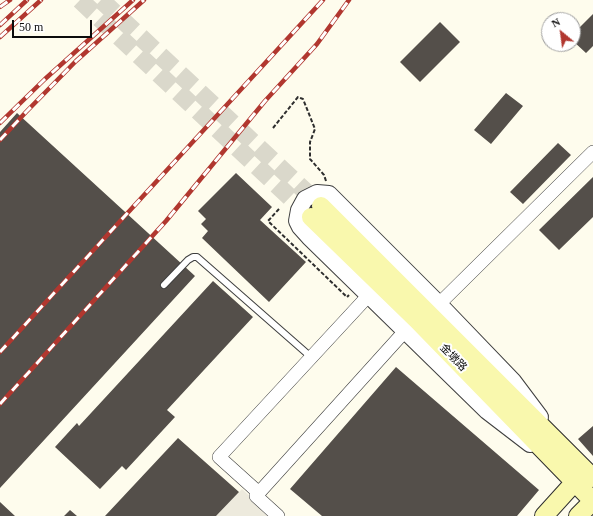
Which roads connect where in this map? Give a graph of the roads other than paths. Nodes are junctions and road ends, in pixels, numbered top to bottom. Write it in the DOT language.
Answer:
graph roads {
  1 [pos="593,152"];
  2 [pos="320,206"];
  3 [pos="164,285"];
  4 [pos="363,290"];
  5 [pos="439,304"];
  6 [pos="405,331"];
  7 [pos="311,357"];
  8 [pos="560,444"];
  9 [pos="552,460"];
  10 [pos="584,477"];
  11 [pos="259,493"];
  12 [pos="593,501"];
  13 [pos="278,516"];
  14 [pos="544,516"];
  15 [pos="578,516"];
  1 -- 5 [label="street"];
  2 -- 4 [label="street"];
  2 -- 5 [label="street"];
  2 -- 8 [label="main road, 金墩路"];
  2 -- 9 [label="main road, 金墩路"];
  3 -- 7 [label="lane"];
  4 -- 6 [label="street"];
  4 -- 7 [label="street"];
  5 -- 8 [label="street"];
  6 -- 9 [label="street"];
  6 -- 11 [label="street"];
  7 -- 11 [label="street"];
  8 -- 10 [label="main road, 金墩路"];
  9 -- 10 [label="main road, 金墩路"];
  10 -- 12 [label="main road, 金墩路"];
  10 -- 14 [label="main road"];
  11 -- 13 [label="street"];
  12 -- 15 [label="main road"];
}
